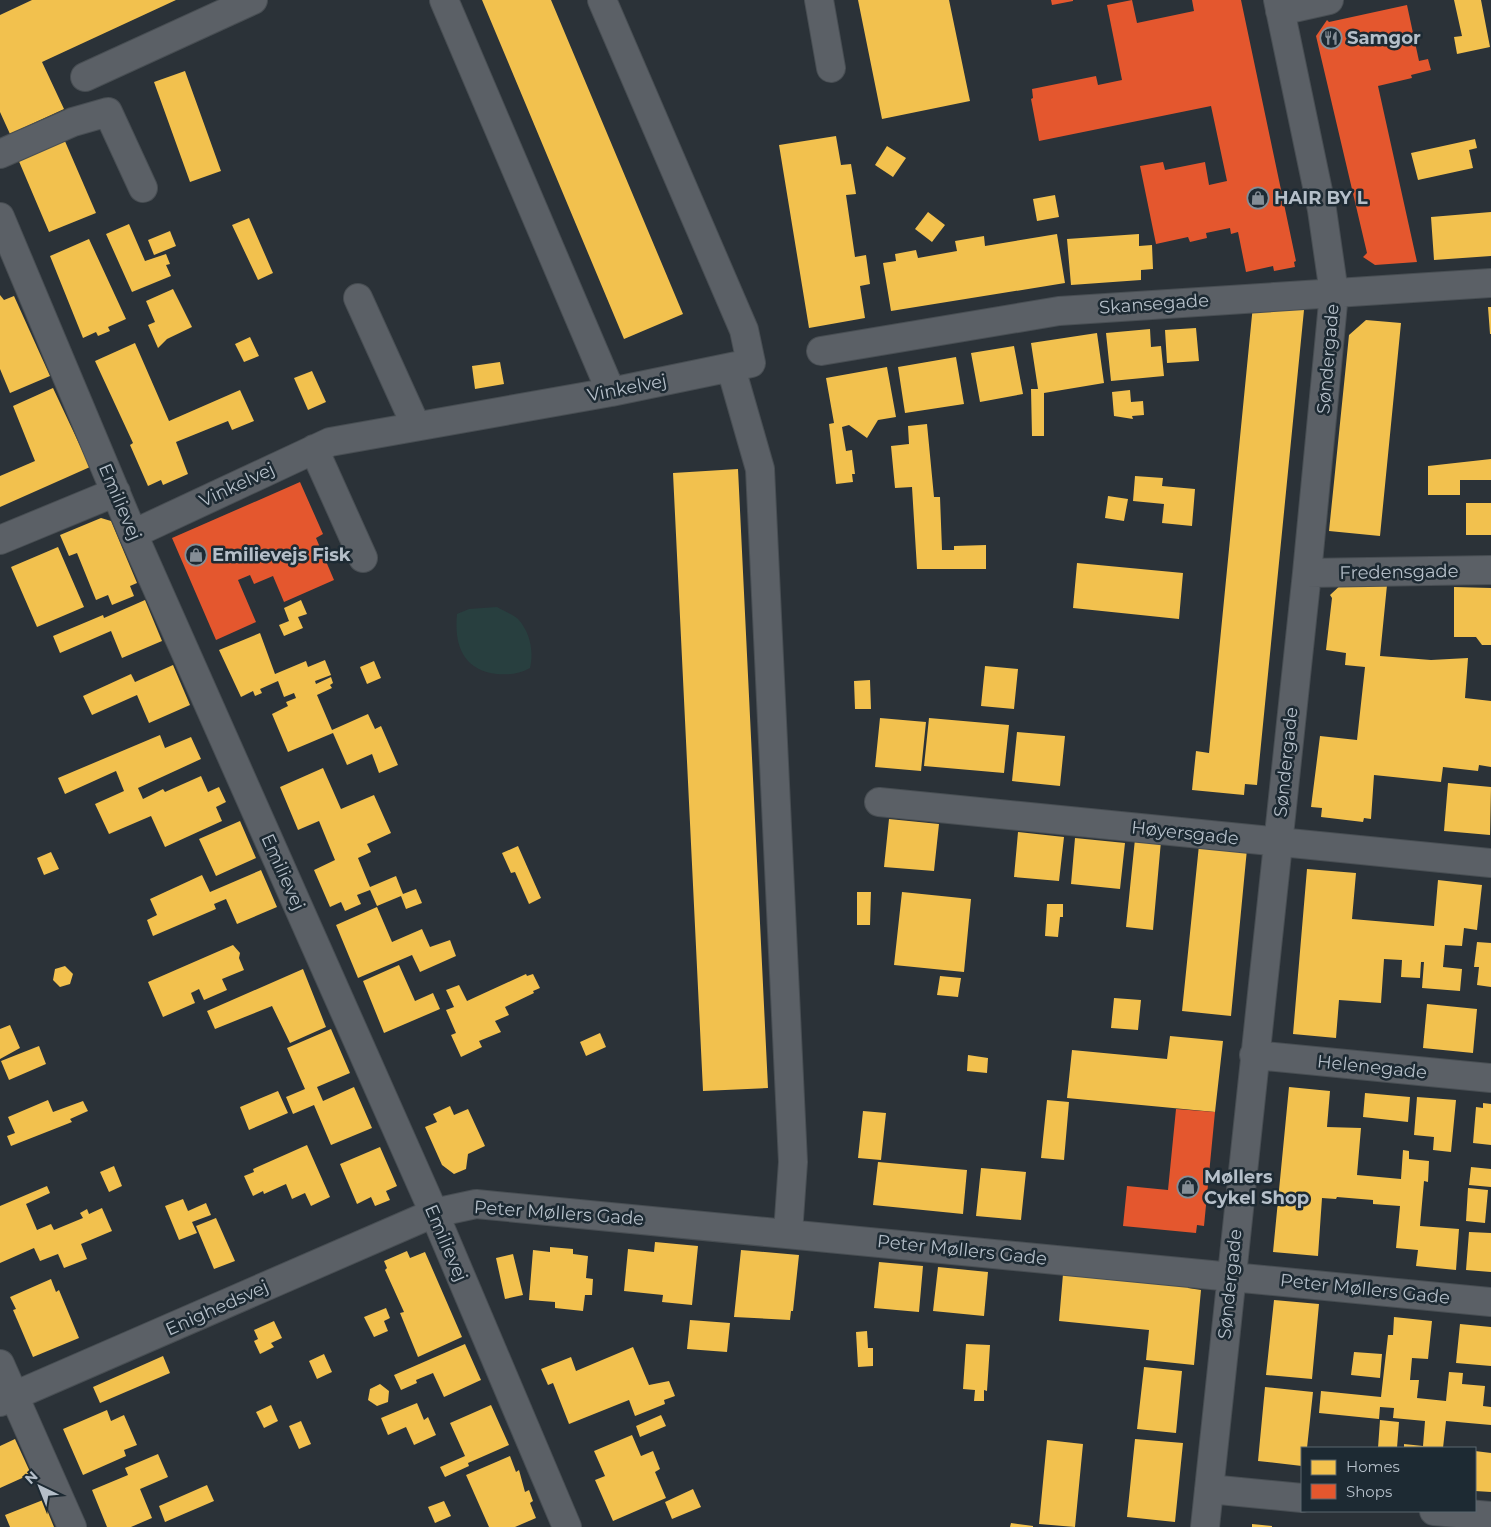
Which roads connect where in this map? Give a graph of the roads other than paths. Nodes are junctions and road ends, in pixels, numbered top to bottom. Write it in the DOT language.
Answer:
graph roads {
  1 [pos="253,0"];
  2 [pos="444,0"];
  3 [pos="602,0"];
  4 [pos="819,0"];
  5 [pos="1329,0"];
  6 [pos="1279,5"];
  7 [pos="831,68"];
  8 [pos="85,77"];
  9 [pos="0,154"];
  10 [pos="143,188"];
  11 [pos="0,217"];
  12 [pos="1491,283"];
  13 [pos="1334,293"];
  14 [pos="358,298"];
  15 [pos="821,351"];
  16 [pos="731,368"];
  17 [pos="611,392"];
  18 [pos="416,426"];
  19 [pos="314,449"];
  20 [pos="116,492"];
  21 [pos="133,534"];
  22 [pos="0,540"];
  23 [pos="363,558"];
  24 [pos="1491,570"];
  25 [pos="1307,573"];
  26 [pos="879,802"];
  27 [pos="1277,843"];
  28 [pos="1491,862"];
  29 [pos="1254,1055"];
  30 [pos="1491,1078"];
  31 [pos="434,1213"];
  32 [pos="788,1233"];
  33 [pos="1230,1276"];
  34 [pos="1491,1302"];
  35 [pos="0,1364"];
  36 [pos="7,1399"];
  37 [pos="1208,1489"];
  38 [pos="1301,1498"];
  39 [pos="1445,1512"];
  40 [pos="1491,1516"];
  41 [pos="72,1527"];
  42 [pos="567,1527"];
  43 [pos="1205,1527"];
  1 -- 8 [label="street"];
  2 -- 17 [label="street"];
  3 -- 16 [label="street, Vinkelvej"];
  4 -- 7 [label="street"];
  5 -- 6 [label="street"];
  6 -- 13 [label="street, Søndergade"];
  9 -- 10 [label="street"];
  11 -- 20 [label="street, Emilievej"];
  12 -- 13 [label="street, Skansegade"];
  13 -- 15 [label="street, Skansegade"];
  13 -- 25 [label="street, Søndergade"];
  14 -- 18 [label="street"];
  16 -- 17 [label="street, Vinkelvej"];
  16 -- 32 [label="street"];
  17 -- 18 [label="street, Vinkelvej"];
  18 -- 19 [label="street, Vinkelvej"];
  19 -- 21 [label="street, Vinkelvej"];
  19 -- 23 [label="street"];
  20 -- 21 [label="street, Emilievej"];
  20 -- 22 [label="street"];
  21 -- 31 [label="street, Emilievej"];
  24 -- 25 [label="street, Fredensgade"];
  25 -- 27 [label="street, Søndergade"];
  26 -- 27 [label="street, Høyersgade"];
  27 -- 28 [label="street, Høyersgade"];
  27 -- 29 [label="street, Søndergade"];
  29 -- 30 [label="street, Helenegade"];
  29 -- 33 [label="street, Søndergade"];
  31 -- 32 [label="street, Peter Møllers Gade"];
  31 -- 36 [label="street, Enighedsvej"];
  31 -- 42 [label="street, Emilievej"];
  32 -- 33 [label="street, Peter Møllers Gade"];
  33 -- 34 [label="street, Peter Møllers Gade"];
  33 -- 37 [label="street, Søndergade"];
  35 -- 36 [label="street"];
  36 -- 41 [label="street"];
  37 -- 38 [label="street"];
  37 -- 43 [label="street, Søndergade"];
  39 -- 40 [label="street"];
}
